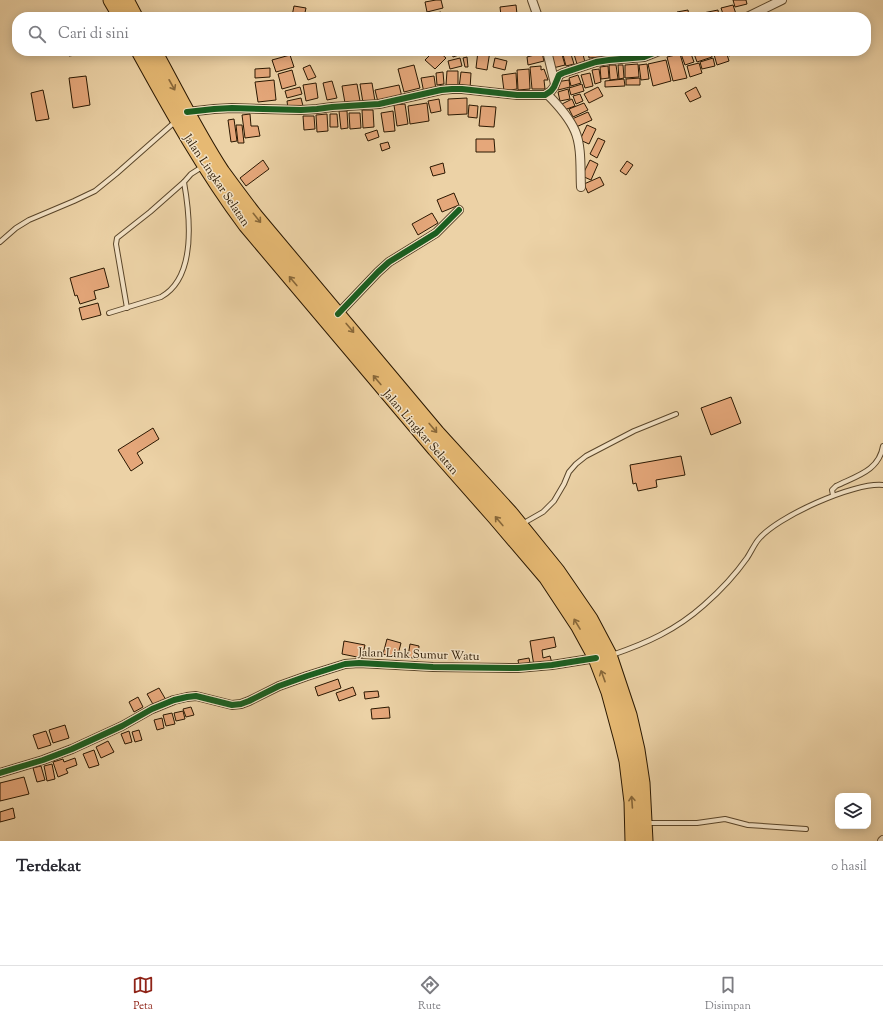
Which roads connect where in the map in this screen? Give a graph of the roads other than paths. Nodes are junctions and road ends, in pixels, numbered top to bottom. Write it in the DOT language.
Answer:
graph roads {
  1 [pos="111,0"];
  2 [pos="126,0"];
  3 [pos="532,0"];
  4 [pos="782,0"];
  5 [pos="118,12"];
  6 [pos="132,12"];
  7 [pos="536,12"];
  8 [pos="757,12"];
  9 [pos="548,56"];
  10 [pos="644,56"];
  11 [pos="153,58"];
  12 [pos="555,84"];
  13 [pos="547,94"];
  14 [pos="182,116"];
  15 [pos="204,165"];
  16 [pos="184,182"];
  17 [pos="581,187"];
  18 [pos="459,210"];
  19 [pos="0,242"];
  20 [pos="127,308"];
  21 [pos="109,313"];
  22 [pos="338,314"];
  23 [pos="676,414"];
  24 [pos="883,447"];
  25 [pos="883,485"];
  26 [pos="833,495"];
  27 [pos="520,525"];
  28 [pos="563,590"];
  29 [pos="603,657"];
  30 [pos="0,773"];
  31 [pos="644,824"];
  32 [pos="806,829"];
  33 [pos="633,841"];
  34 [pos="645,841"];
  1 -- 5 [label="highway"];
  2 -- 6 [label="highway"];
  3 -- 7 [label="street"];
  4 -- 8 [label="street"];
  9 -- 12 [label="street"];
  10 -- 12 [label="street"];
  11 -- 14 [label="highway, Jalan Lingkar Selatan"];
  12 -- 13 [label="street"];
  13 -- 14 [label="street"];
  13 -- 17 [label="street"];
  14 -- 15 [label="highway, Jalan Lingkar Selatan"];
  14 -- 19 [label="lane"];
  14 -- 22 [label="highway, Jalan Lingkar Selatan, one-way"];
  15 -- 16 [label="lane"];
  28 -- 15 [label="highway, Jalan Lingkar Selatan, one-way"];
  16 -- 20 [label="lane"];
  16 -- 20 [label="lane"];
  18 -- 22 [label="street"];
  20 -- 21 [label="lane"];
  22 -- 27 [label="highway, Jalan Lingkar Selatan, one-way"];
  23 -- 27 [label="lane"];
  24 -- 26 [label="lane"];
  25 -- 26 [label="lane"];
  26 -- 29 [label="lane"];
  27 -- 28 [label="highway, Jalan Lingkar Selatan"];
  28 -- 29 [label="highway, Jalan Lingkar Selatan"];
  29 -- 30 [label="street, Jalan Link Sumur Watu"];
  29 -- 31 [label="highway, Jalan Lingkar Selatan"];
  33 -- 29 [label="highway, Jalan Lingkar Selatan, one-way"];
  31 -- 32 [label="lane"];
  31 -- 34 [label="highway, Jalan Lingkar Selatan"];
}
